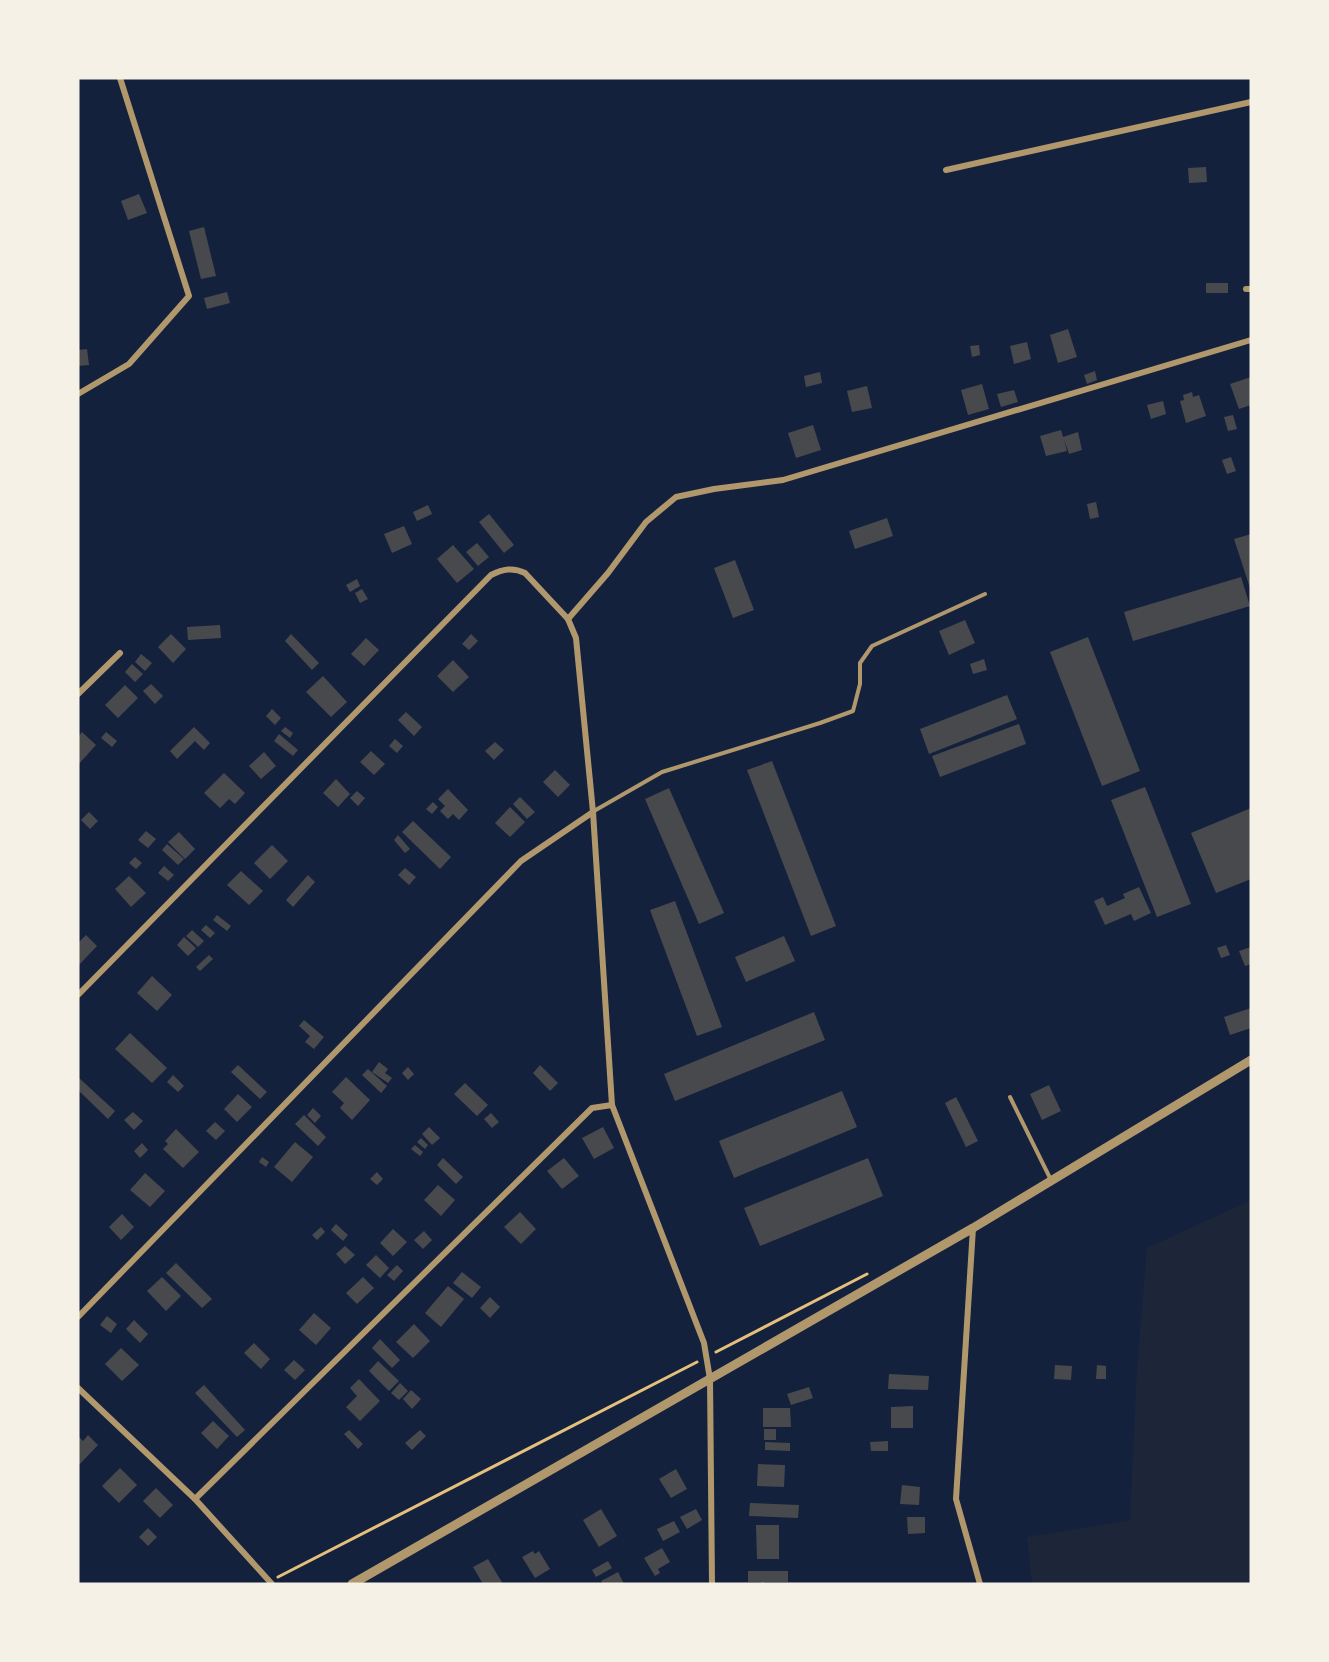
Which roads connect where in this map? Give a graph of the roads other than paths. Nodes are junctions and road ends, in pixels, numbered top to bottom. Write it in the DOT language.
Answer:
graph roads {
  1 [pos="120,78"];
  2 [pos="1251,102"];
  3 [pos="946,170"];
  4 [pos="1251,340"];
  5 [pos="78,394"];
  6 [pos="984,594"];
  7 [pos="568,619"];
  8 [pos="120,653"];
  9 [pos="78,694"];
  10 [pos="593,812"];
  11 [pos="78,996"];
  12 [pos="1251,1060"];
  13 [pos="1010,1097"];
  14 [pos="612,1105"];
  15 [pos="1051,1181"];
  16 [pos="974,1228"];
  17 [pos="78,1317"];
  18 [pos="710,1378"];
  19 [pos="78,1388"];
  20 [pos="195,1499"];
  21 [pos="271,1583"];
  22 [pos="352,1584"];
  23 [pos="712,1584"];
  24 [pos="980,1584"];
  1 -- 5 [label="street"];
  2 -- 3 [label="street"];
  4 -- 7 [label="street"];
  6 -- 10 [label="lane"];
  7 -- 10 [label="street"];
  7 -- 11 [label="street"];
  8 -- 9 [label="street"];
  10 -- 14 [label="street"];
  10 -- 17 [label="street"];
  12 -- 15 [label="street"];
  13 -- 15 [label="lane"];
  14 -- 18 [label="street"];
  14 -- 20 [label="street"];
  15 -- 16 [label="street"];
  16 -- 18 [label="street"];
  16 -- 24 [label="street"];
  18 -- 22 [label="street"];
  18 -- 23 [label="street"];
  19 -- 20 [label="street"];
  20 -- 21 [label="street"];
}
